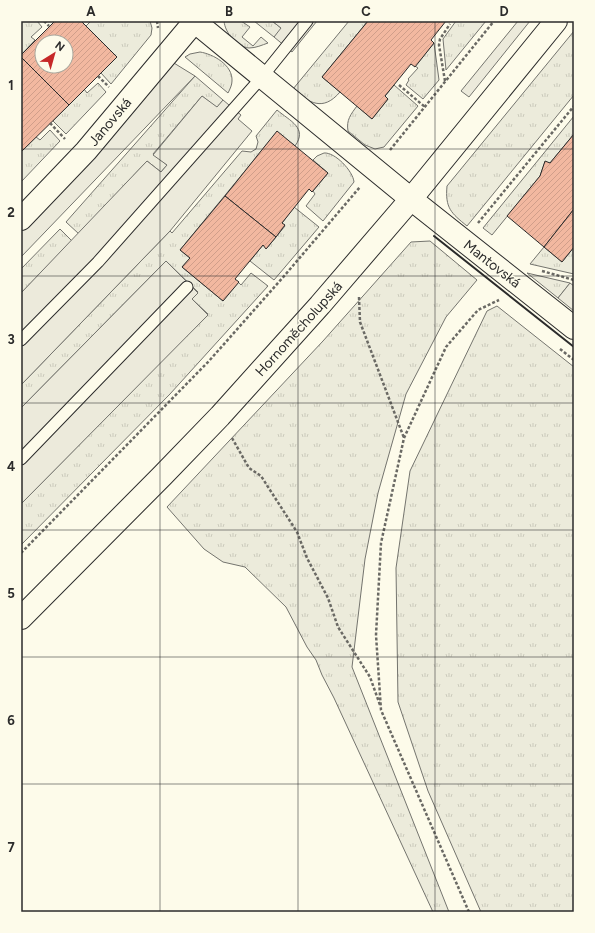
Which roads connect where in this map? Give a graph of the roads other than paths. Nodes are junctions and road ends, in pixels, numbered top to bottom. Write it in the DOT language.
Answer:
graph roads {
  1 [pos="195,21"];
  2 [pos="307,21"];
  3 [pos="556,21"];
  4 [pos="262,77"];
  5 [pos="411,199"];
  6 [pos="21,219"];
  7 [pos="187,287"];
  8 [pos="574,328"];
  9 [pos="21,340"];
  10 [pos="21,459"];
  11 [pos="21,618"];
  1 -- 4 [label="street, Mantovská"];
  1 -- 6 [label="street, Janovská"];
  2 -- 4 [label="lane"];
  3 -- 5 [label="street, Hornoměcholupská"];
  4 -- 5 [label="street, Mantovská"];
  4 -- 9 [label="lane"];
  5 -- 8 [label="street, Mantovská"];
  5 -- 11 [label="street, Hornoměcholupská"];
  7 -- 10 [label="lane"];
}
